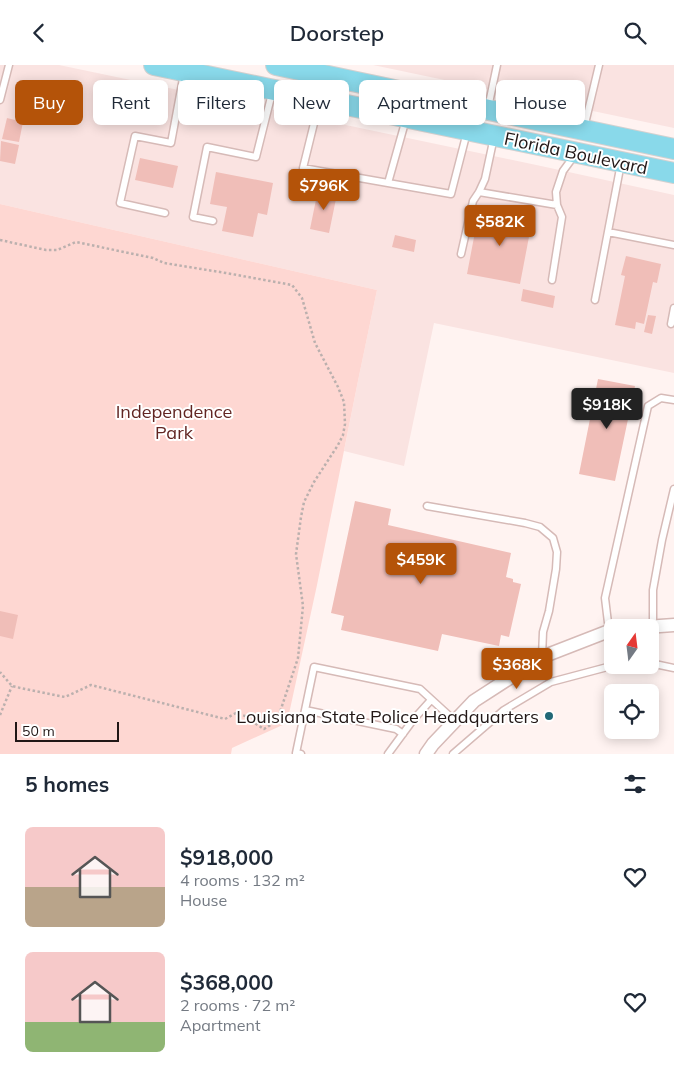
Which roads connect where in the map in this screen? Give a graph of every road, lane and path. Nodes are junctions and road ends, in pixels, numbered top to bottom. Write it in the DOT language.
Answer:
graph roads {
  1 [pos="9,65"];
  2 [pos="154,65"];
  3 [pos="279,65"];
  4 [pos="496,65"];
  5 [pos="599,65"];
  6 [pos="184,71"];
  7 [pos="272,89"];
  8 [pos="0,100"];
  9 [pos="488,109"];
  10 [pos="314,125"];
  11 [pos="404,125"];
  12 [pos="442,125"];
  13 [pos="467,130"];
  14 [pos="583,130"];
  15 [pos="494,136"];
  16 [pos="674,149"];
  17 [pos="576,153"];
  18 [pos="621,162"];
  19 [pos="674,173"];
  20 [pos="388,183"];
  21 [pos="479,192"];
  22 [pos="557,205"];
  23 [pos="164,213"];
  24 [pos="213,221"];
  25 [pos="608,232"];
  26 [pos="0,240"];
  27 [pos="674,245"];
  28 [pos="461,254"];
  29 [pos="552,280"];
  30 [pos="596,300"];
  31 [pos="674,308"];
  32 [pos="671,324"];
  33 [pos="674,401"];
  34 [pos="674,489"];
  35 [pos="427,506"];
  36 [pos="609,619"];
  37 [pos="651,619"];
  38 [pos="674,625"];
  39 [pos="659,626"];
  40 [pos="604,634"];
  41 [pos="542,657"];
  42 [pos="659,665"];
  43 [pos="604,668"];
  44 [pos="674,668"];
  45 [pos="0,672"];
  46 [pos="12,686"];
  47 [pos="431,700"];
  48 [pos="305,710"];
  49 [pos="0,715"];
  50 [pos="455,721"];
  51 [pos="403,734"];
  52 [pos="301,754"];
  53 [pos="388,754"];
  54 [pos="426,754"];
  55 [pos="453,754"];
  1 -- 8 [label="lane"];
  2 -- 6 [label="main road, Florida Boulevard"];
  3 -- 7 [label="main road"];
  3 -- 9 [label="main road, Florida Boulevard"];
  4 -- 9 [label="lane"];
  5 -- 14 [label="lane"];
  6 -- 7 [label="main road, Florida Boulevard"];
  6 -- 23 [label="lane"];
  7 -- 24 [label="lane"];
  9 -- 14 [label="main road, Florida Boulevard"];
  10 -- 20 [label="lane"];
  11 -- 20 [label="lane"];
  12 -- 13 [label="main road, Florida Boulevard"];
  13 -- 15 [label="main road, Florida Boulevard"];
  13 -- 20 [label="lane"];
  14 -- 16 [label="main road, Florida Boulevard"];
  14 -- 17 [label="main road"];
  15 -- 17 [label="main road, Florida Boulevard"];
  15 -- 21 [label="lane"];
  17 -- 18 [label="main road, Florida Boulevard"];
  17 -- 22 [label="lane"];
  18 -- 19 [label="main road, Florida Boulevard"];
  18 -- 25 [label="lane"];
  21 -- 22 [label="lane"];
  21 -- 28 [label="lane"];
  22 -- 29 [label="lane"];
  25 -- 27 [label="lane"];
  25 -- 30 [label="lane"];
  26 -- 46 [label="path"];
  31 -- 32 [label="lane"];
  33 -- 36 [label="lane"];
  34 -- 37 [label="lane"];
  35 -- 41 [label="lane"];
  38 -- 39 [label="street"];
  40 -- 41 [label="street"];
  41 -- 50 [label="street"];
  42 -- 44 [label="lane"];
  43 -- 55 [label="lane"];
  45 -- 46 [label="path"];
  46 -- 49 [label="path"];
  47 -- 48 [label="lane"];
  47 -- 50 [label="lane"];
  47 -- 51 [label="lane"];
  48 -- 51 [label="lane"];
  48 -- 52 [label="lane"];
  50 -- 54 [label="street"];
  51 -- 53 [label="lane"];
}
